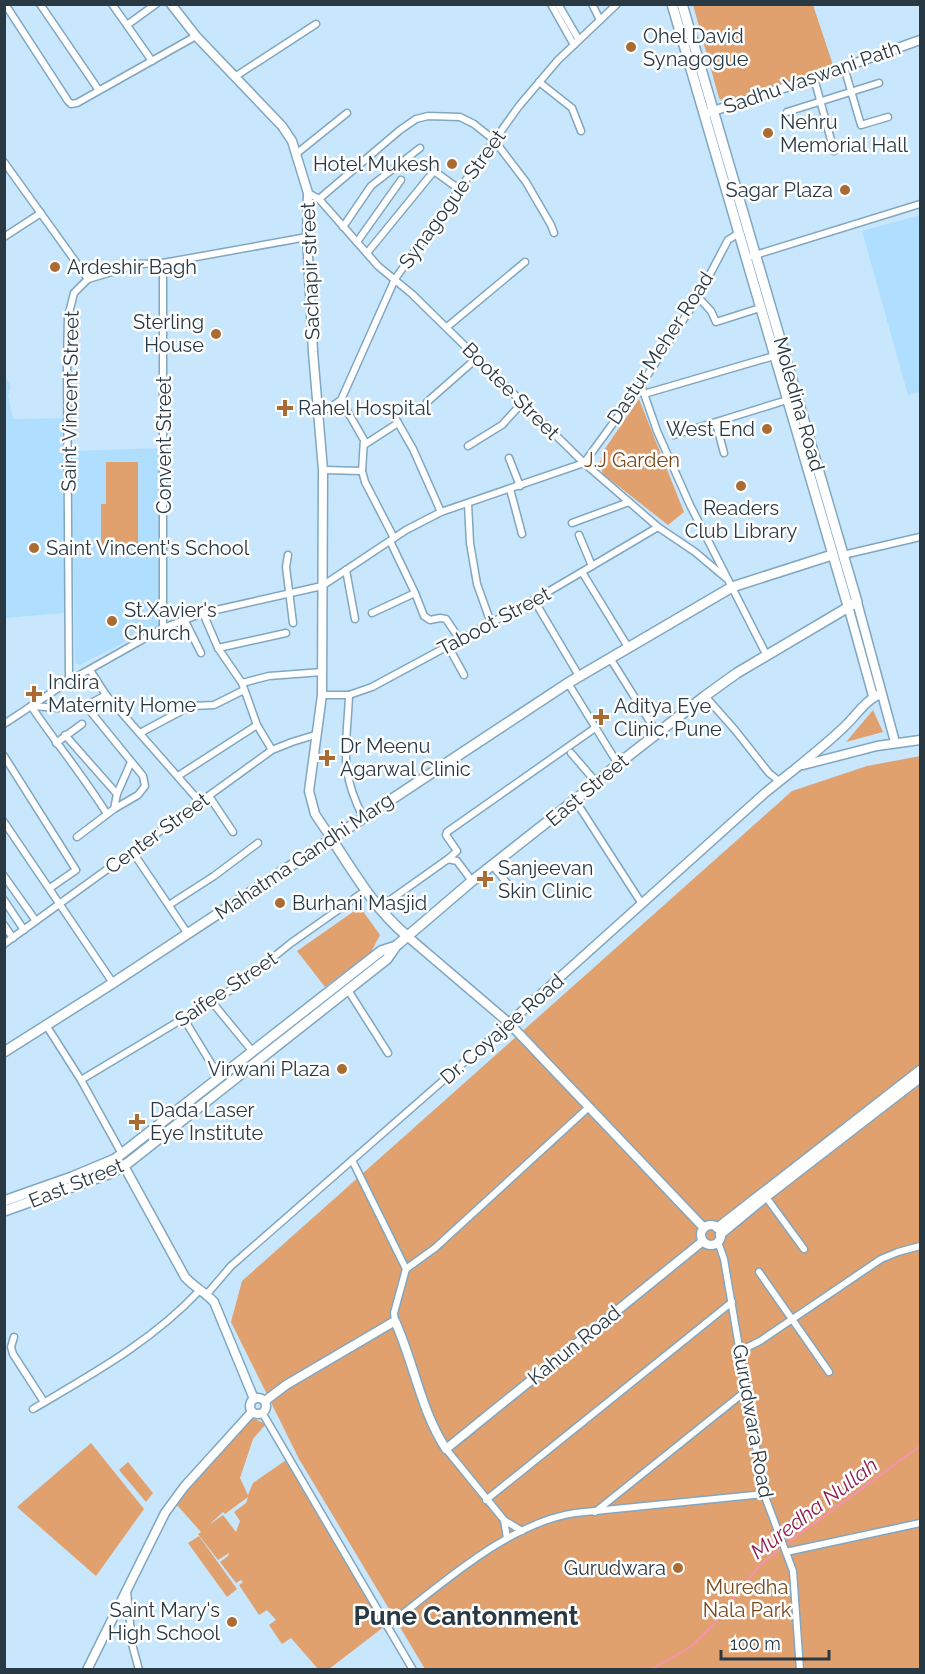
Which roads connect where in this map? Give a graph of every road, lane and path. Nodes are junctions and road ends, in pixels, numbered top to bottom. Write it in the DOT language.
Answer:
graph roads {
  1 [pos="5,4"];
  2 [pos="40,4"];
  3 [pos="112,4"];
  4 [pos="156,4"];
  5 [pos="171,4"];
  6 [pos="551,4"];
  7 [pos="558,4"];
  8 [pos="592,4"];
  9 [pos="616,4"];
  10 [pos="672,4"];
  11 [pos="682,4"];
  12 [pos="600,21"];
  13 [pos="316,24"];
  14 [pos="127,25"];
  15 [pos="196,36"];
  16 [pos="921,40"];
  17 [pos="576,43"];
  18 [pos="921,45"];
  19 [pos="152,61"];
  20 [pos="845,70"];
  21 [pos="236,76"];
  22 [pos="814,80"];
  23 [pos="539,82"];
  24 [pos="879,83"];
  25 [pos="98,89"];
  26 [pos="851,91"];
  27 [pos="820,101"];
  28 [pos="787,112"];
  29 [pos="347,113"];
  30 [pos="709,115"];
  31 [pos="888,117"];
  32 [pos="581,131"];
  33 [pos="494,140"];
  34 [pos="420,148"];
  35 [pos="834,151"];
  36 [pos="296,154"];
  37 [pos="4,162"];
  38 [pos="401,180"];
  39 [pos="459,189"];
  40 [pos="308,193"];
  41 [pos="319,200"];
  42 [pos="921,204"];
  43 [pos="41,213"];
  44 [pos="343,227"];
  45 [pos="554,233"];
  46 [pos="739,233"];
  47 [pos="4,237"];
  48 [pos="307,237"];
  49 [pos="357,242"];
  50 [pos="367,253"];
  51 [pos="755,255"];
  52 [pos="745,258"];
  53 [pos="525,262"];
  54 [pos="163,263"];
  55 [pos="88,279"];
  56 [pos="395,279"];
  57 [pos="698,297"];
  58 [pos="760,308"];
  59 [pos="447,327"];
  60 [pos="774,356"];
  61 [pos="477,358"];
  62 [pos="641,385"];
  63 [pos="644,394"];
  64 [pos="341,400"];
  65 [pos="787,400"];
  66 [pos="427,402"];
  67 [pos="522,403"];
  68 [pos="318,411"];
  69 [pos="393,414"];
  70 [pos="398,423"];
  71 [pos="716,423"];
  72 [pos="674,435"];
  73 [pos="364,445"];
  74 [pos="468,446"];
  75 [pos="724,453"];
  76 [pos="509,458"];
  77 [pos="584,463"];
  78 [pos="323,470"];
  79 [pos="362,471"];
  80 [pos="520,486"];
  81 [pos="510,489"];
  82 [pos="629,502"];
  83 [pos="468,504"];
  84 [pos="441,512"];
  85 [pos="572,523"];
  86 [pos="658,527"];
  87 [pos="522,534"];
  88 [pos="579,535"];
  89 [pos="921,537"];
  90 [pos="392,540"];
  91 [pos="288,555"];
  92 [pos="832,555"];
  93 [pos="843,555"];
  94 [pos="592,566"];
  95 [pos="346,570"];
  96 [pos="582,572"];
  97 [pos="726,578"];
  98 [pos="322,586"];
  99 [pos="732,587"];
  100 [pos="415,593"];
  101 [pos="290,594"];
  102 [pos="534,600"];
  103 [pos="852,604"];
  104 [pos="203,613"];
  105 [pos="372,613"];
  106 [pos="355,619"];
  107 [pos="184,620"];
  108 [pos="293,623"];
  109 [pos="491,623"];
  110 [pos="163,628"];
  111 [pos="286,633"];
  112 [pos="460,640"];
  113 [pos="448,646"];
  114 [pos="628,647"];
  115 [pos="218,648"];
  116 [pos="201,653"];
  117 [pos="767,656"];
  118 [pos="610,658"];
  119 [pos="90,670"];
  120 [pos="322,672"];
  121 [pos="464,675"];
  122 [pos="579,676"];
  123 [pos="69,681"];
  124 [pos="568,683"];
  125 [pos="243,686"];
  126 [pos="106,695"];
  127 [pos="322,695"];
  128 [pos="877,695"];
  129 [pos="349,696"];
  130 [pos="705,696"];
  131 [pos="31,706"];
  132 [pos="86,706"];
  133 [pos="891,722"];
  134 [pos="4,723"];
  135 [pos="82,724"];
  136 [pos="257,725"];
  137 [pos="595,728"];
  138 [pos="140,733"];
  139 [pos="657,733"];
  140 [pos="65,735"];
  141 [pos="315,735"];
  142 [pos="832,738"];
  143 [pos="921,740"];
  144 [pos="905,741"];
  145 [pos="895,742"];
  146 [pos="56,743"];
  147 [pos="273,750"];
  148 [pos="571,753"];
  149 [pos="841,755"];
  150 [pos="4,756"];
  151 [pos="131,762"];
  152 [pos="618,764"];
  153 [pos="800,766"];
  154 [pos="178,776"];
  155 [pos="596,782"];
  156 [pos="779,782"];
  157 [pos="117,794"];
  158 [pos="208,796"];
  159 [pos="575,800"];
  160 [pos="200,802"];
  161 [pos="114,809"];
  162 [pos="107,814"];
  163 [pos="363,817"];
  164 [pos="4,822"];
  165 [pos="233,832"];
  166 [pos="77,837"];
  167 [pos="331,838"];
  168 [pos="258,843"];
  169 [pos="132,851"];
  170 [pos="447,860"];
  171 [pos="494,866"];
  172 [pos="4,876"];
  173 [pos="472,881"];
  174 [pos="50,888"];
  175 [pos="511,888"];
  176 [pos="366,891"];
  177 [pos="4,900"];
  178 [pos="60,903"];
  179 [pos="642,904"];
  180 [pos="169,905"];
  181 [pos="379,908"];
  182 [pos="36,921"];
  183 [pos="4,925"];
  184 [pos="24,930"];
  185 [pos="188,934"];
  186 [pos="407,936"];
  187 [pos="13,938"];
  188 [pos="4,944"];
  189 [pos="396,946"];
  190 [pos="113,983"];
  191 [pos="348,990"];
  192 [pos="212,1002"];
  193 [pos="184,1019"];
  194 [pos="509,1023"];
  195 [pos="46,1025"];
  196 [pos="4,1052"];
  197 [pos="253,1052"];
  198 [pos="388,1053"];
  199 [pos="921,1070"];
  200 [pos="220,1078"];
  201 [pos="921,1078"];
  202 [pos="81,1080"];
  203 [pos="589,1107"];
  204 [pos="122,1154"];
  205 [pos="352,1160"];
  206 [pos="124,1166"];
  207 [pos="766,1197"];
  208 [pos="4,1201"];
  209 [pos="4,1211"];
  210 [pos="704,1228"];
  211 [pos="718,1235"];
  212 [pos="703,1241"];
  213 [pos="921,1246"];
  214 [pos="804,1249"];
  215 [pos="406,1269"];
  216 [pos="759,1272"];
  217 [pos="203,1293"];
  218 [pos="732,1302"];
  219 [pos="792,1320"];
  220 [pos="395,1321"];
  221 [pos="14,1337"];
  222 [pos="740,1351"];
  223 [pos="829,1372"];
  224 [pos="747,1390"];
  225 [pos="254,1399"];
  226 [pos="265,1401"];
  227 [pos="44,1402"];
  228 [pos="33,1408"];
  229 [pos="252,1412"];
  230 [pos="263,1414"];
  231 [pos="446,1449"];
  232 [pos="764,1494"];
  233 [pos="486,1500"];
  234 [pos="595,1512"];
  235 [pos="504,1520"];
  236 [pos="921,1523"];
  237 [pos="522,1531"];
  238 [pos="507,1538"];
  239 [pos="785,1550"];
  240 [pos="126,1590"];
  241 [pos="387,1626"];
  242 [pos="87,1670"];
  243 [pos="139,1670"];
  244 [pos="413,1670"];
  245 [pos="800,1670"];
  1 -- 25 [label="street"];
  2 -- 25 [label="street"];
  3 -- 14 [label="street"];
  4 -- 14 [label="street"];
  5 -- 15 [label="street, Sachapir street"];
  6 -- 17 [label="street"];
  7 -- 17 [label="street"];
  8 -- 12 [label="street"];
  9 -- 12 [label="street, Synagogue Street"];
  10 -- 30 [label="main road"];
  11 -- 30 [label="main road"];
  12 -- 17 [label="street, Synagogue Street"];
  13 -- 21 [label="street"];
  14 -- 19 [label="street"];
  15 -- 19 [label="street"];
  15 -- 21 [label="street, Sachapir street"];
  16 -- 20 [label="street, Sadhu Vaswani Path"];
  17 -- 23 [label="street, Synagogue Street"];
  18 -- 20 [label="street, Sadhu Vaswani Path"];
  19 -- 25 [label="street"];
  20 -- 22 [label="street, Sadhu Vaswani Path"];
  20 -- 26 [label="street"];
  21 -- 36 [label="street, Sachapir street"];
  22 -- 27 [label="street"];
  22 -- 30 [label="street, Sadhu Vaswani Path"];
  23 -- 32 [label="street"];
  23 -- 33 [label="street, Synagogue Street"];
  24 -- 26 [label="street"];
  26 -- 27 [label="street"];
  26 -- 31 [label="street"];
  27 -- 28 [label="street"];
  27 -- 35 [label="street"];
  29 -- 36 [label="street"];
  30 -- 46 [label="main road, Moledina Road"];
  30 -- 51 [label="main road, Moledina Road"];
  33 -- 39 [label="street, Synagogue Street"];
  33 -- 41 [label="street"];
  33 -- 45 [label="street"];
  34 -- 44 [label="street"];
  36 -- 40 [label="street, Sachapir street"];
  37 -- 43 [label="street"];
  38 -- 49 [label="street"];
  39 -- 50 [label="street"];
  39 -- 56 [label="street, Synagogue Street"];
  40 -- 41 [label="street, Bootee Street"];
  40 -- 48 [label="street, Sachapir street"];
  41 -- 44 [label="street, Bootee Street"];
  42 -- 51 [label="street"];
  43 -- 47 [label="street"];
  43 -- 55 [label="street"];
  44 -- 49 [label="street, Bootee Street"];
  46 -- 52 [label="main road, Moledina Road"];
  46 -- 57 [label="street, Dastur Meher Road"];
  48 -- 54 [label="street"];
  48 -- 68 [label="street, Sachapir street"];
  49 -- 50 [label="street, Bootee Street"];
  50 -- 56 [label="street, Bootee Street"];
  51 -- 52 [label="street"];
  51 -- 93 [label="main road, Moledina Road"];
  52 -- 58 [label="main road, Moledina Road"];
  53 -- 59 [label="street"];
  54 -- 55 [label="street"];
  54 -- 110 [label="street, Convent Street"];
  55 -- 123 [label="street, Saint Vincent Street"];
  56 -- 59 [label="street, Bootee Street"];
  56 -- 64 [label="street, Synagogue Street"];
  57 -- 58 [label="street"];
  57 -- 62 [label="street, Dastur Meher Road"];
  58 -- 60 [label="main road, Moledina Road"];
  59 -- 61 [label="street, Bootee Street"];
  60 -- 63 [label="street"];
  60 -- 65 [label="main road, Moledina Road"];
  61 -- 66 [label="street"];
  61 -- 67 [label="street, Bootee Street"];
  62 -- 63 [label="street"];
  62 -- 77 [label="street, Dastur Meher Road"];
  63 -- 97 [label="street"];
  64 -- 68 [label="street"];
  64 -- 73 [label="street"];
  65 -- 71 [label="street"];
  65 -- 92 [label="main road, Moledina Road"];
  67 -- 74 [label="street"];
  67 -- 77 [label="street, Bootee Street"];
  68 -- 78 [label="street, Sachapir street"];
  69 -- 70 [label="street"];
  70 -- 73 [label="street"];
  70 -- 84 [label="street"];
  71 -- 72 [label="street"];
  71 -- 75 [label="street"];
  73 -- 79 [label="street"];
  76 -- 80 [label="street"];
  77 -- 80 [label="street"];
  77 -- 82 [label="street, Bootee Street"];
  78 -- 79 [label="street"];
  78 -- 98 [label="street, Sachapir street"];
  79 -- 90 [label="street"];
  80 -- 81 [label="street"];
  81 -- 83 [label="street"];
  81 -- 87 [label="street"];
  82 -- 85 [label="street"];
  82 -- 86 [label="street, Bootee Street"];
  83 -- 84 [label="street"];
  83 -- 109 [label="street"];
  84 -- 90 [label="street"];
  86 -- 94 [label="street, Taboot Street"];
  86 -- 97 [label="street, Bootee Street"];
  88 -- 94 [label="street"];
  89 -- 93 [label="street"];
  90 -- 95 [label="street"];
  90 -- 100 [label="street"];
  91 -- 101 [label="street"];
  92 -- 99 [label="main road, Mahatma Gandhi Marg"];
  92 -- 103 [label="main road, Moledina Road"];
  93 -- 103 [label="main road, Moledina Road"];
  94 -- 96 [label="street, Taboot Street"];
  95 -- 98 [label="street"];
  95 -- 106 [label="street"];
  96 -- 102 [label="street, Taboot Street"];
  96 -- 114 [label="street"];
  97 -- 99 [label="street"];
  98 -- 101 [label="street"];
  98 -- 120 [label="street"];
  99 -- 114 [label="main road, Mahatma Gandhi Marg"];
  99 -- 117 [label="street"];
  100 -- 105 [label="street"];
  100 -- 112 [label="street"];
  101 -- 104 [label="street"];
  101 -- 108 [label="street"];
  102 -- 109 [label="street, Taboot Street"];
  102 -- 122 [label="street"];
  103 -- 117 [label="main road, East Street"];
  103 -- 128 [label="street"];
  104 -- 107 [label="street"];
  104 -- 115 [label="street"];
  107 -- 110 [label="street"];
  107 -- 116 [label="street"];
  109 -- 112 [label="street, Taboot Street"];
  110 -- 119 [label="street"];
  111 -- 115 [label="street"];
  112 -- 113 [label="street, Taboot Street"];
  113 -- 121 [label="street"];
  113 -- 129 [label="street, Taboot Street"];
  114 -- 118 [label="main road, Mahatma Gandhi Marg"];
  115 -- 125 [label="street"];
  117 -- 130 [label="main road, East Street"];
  118 -- 122 [label="main road, Mahatma Gandhi Marg"];
  118 -- 139 [label="street"];
  119 -- 123 [label="street"];
  119 -- 126 [label="street"];
  120 -- 125 [label="street"];
  120 -- 127 [label="street"];
  122 -- 124 [label="main road, Mahatma Gandhi Marg"];
  123 -- 131 [label="street"];
  124 -- 137 [label="street"];
  124 -- 163 [label="main road, Mahatma Gandhi Marg"];
  125 -- 136 [label="street"];
  125 -- 138 [label="street"];
  126 -- 132 [label="street"];
  126 -- 138 [label="street"];
  127 -- 129 [label="street, Taboot Street"];
  127 -- 141 [label="street"];
  128 -- 133 [label="street"];
  128 -- 142 [label="street, Dr. Coyajee Road"];
  129 -- 163 [label="street"];
  130 -- 139 [label="main road, East Street"];
  130 -- 156 [label="street"];
  131 -- 132 [label="street"];
  131 -- 134 [label="street"];
  131 -- 146 [label="street"];
  132 -- 151 [label="street"];
  133 -- 144 [label="street"];
  133 -- 145 [label="street"];
  135 -- 140 [label="street"];
  136 -- 147 [label="street"];
  136 -- 154 [label="street"];
  137 -- 152 [label="street"];
  137 -- 170 [label="street"];
  138 -- 154 [label="street"];
  139 -- 152 [label="main road, East Street"];
  140 -- 146 [label="street"];
  140 -- 157 [label="street"];
  141 -- 147 [label="street, Center Street"];
  141 -- 167 [label="street"];
  142 -- 149 [label="street"];
  142 -- 153 [label="street, Dr. Coyajee Road"];
  143 -- 144 [label="street"];
  144 -- 145 [label="street"];
  145 -- 149 [label="street"];
  146 -- 162 [label="street"];
  147 -- 158 [label="street, Center Street"];
  148 -- 155 [label="street"];
  149 -- 153 [label="street"];
  150 -- 174 [label="street"];
  151 -- 157 [label="street"];
  151 -- 161 [label="street"];
  152 -- 155 [label="main road, East Street"];
  153 -- 156 [label="street, Dr. Coyajee Road"];
  154 -- 160 [label="street"];
  155 -- 159 [label="main road, East Street"];
  156 -- 179 [label="street, Dr. Coyajee Road"];
  157 -- 161 [label="street"];
  158 -- 160 [label="street, Center Street"];
  158 -- 165 [label="street"];
  159 -- 171 [label="main road, East Street"];
  159 -- 179 [label="street"];
  160 -- 169 [label="street, Center Street"];
  161 -- 162 [label="street"];
  162 -- 166 [label="street"];
  163 -- 167 [label="main road, Mahatma Gandhi Marg"];
  164 -- 174 [label="street"];
  167 -- 176 [label="main road"];
  167 -- 185 [label="main road, Mahatma Gandhi Marg"];
  168 -- 180 [label="street"];
  169 -- 178 [label="street, Center Street"];
  169 -- 180 [label="street"];
  170 -- 173 [label="street"];
  170 -- 181 [label="street"];
  171 -- 173 [label="main road, East Street"];
  171 -- 175 [label="street"];
  172 -- 182 [label="street"];
  173 -- 186 [label="main road, East Street"];
  174 -- 178 [label="street"];
  176 -- 181 [label="main road"];
  176 -- 192 [label="street, Saifee Street"];
  177 -- 184 [label="street"];
  178 -- 182 [label="street, Center Street"];
  178 -- 190 [label="street"];
  179 -- 194 [label="street, Dr. Coyajee Road"];
  180 -- 185 [label="street"];
  181 -- 186 [label="main road"];
  182 -- 184 [label="street, Center Street"];
  183 -- 187 [label="street"];
  184 -- 187 [label="street, Center Street"];
  185 -- 190 [label="main road, Mahatma Gandhi Marg"];
  186 -- 189 [label="main road, East Street"];
  186 -- 194 [label="street"];
  187 -- 188 [label="street, Center Street"];
  189 -- 191 [label="main road, East Street"];
  189 -- 197 [label="main road, East Street"];
  190 -- 195 [label="main road, Mahatma Gandhi Marg"];
  191 -- 198 [label="street"];
  191 -- 206 [label="main road, East Street"];
  192 -- 193 [label="street, Saifee Street"];
  192 -- 197 [label="street"];
  193 -- 200 [label="street"];
  193 -- 202 [label="street, Saifee Street"];
  194 -- 203 [label="street"];
  194 -- 205 [label="street, Dr. Coyajee Road"];
  195 -- 196 [label="main road, Mahatma Gandhi Marg"];
  195 -- 202 [label="street"];
  197 -- 200 [label="main road, East Street"];
  199 -- 211 [label="street"];
  200 -- 204 [label="main road, East Street"];
  201 -- 207 [label="street"];
  202 -- 204 [label="street"];
  203 -- 210 [label="street"];
  203 -- 215 [label="street"];
  204 -- 208 [label="main road, East Street"];
  205 -- 215 [label="street"];
  205 -- 217 [label="street, Dr. Coyajee Road"];
  206 -- 209 [label="main road, East Street"];
  206 -- 217 [label="street"];
  207 -- 211 [label="street"];
  207 -- 214 [label="street"];
  210 -- 211 [label="street"];
  210 -- 212 [label="street"];
  211 -- 212 [label="street"];
  211 -- 218 [label="street, Gurudwara Road"];
  212 -- 231 [label="street, Kahun Road"];
  213 -- 219 [label="street"];
  215 -- 220 [label="street"];
  216 -- 219 [label="street"];
  217 -- 225 [label="street"];
  217 -- 227 [label="street, Dr. Coyajee Road"];
  218 -- 222 [label="street, Gurudwara Road"];
  218 -- 233 [label="street"];
  219 -- 222 [label="street"];
  219 -- 223 [label="street"];
  220 -- 226 [label="street"];
  220 -- 231 [label="street"];
  221 -- 227 [label="street"];
  222 -- 224 [label="street, Gurudwara Road"];
  224 -- 232 [label="street, Gurudwara Road"];
  224 -- 234 [label="street"];
  225 -- 226 [label="street"];
  225 -- 229 [label="street"];
  226 -- 230 [label="street"];
  227 -- 228 [label="street, Dr. Coyajee Road"];
  229 -- 230 [label="street"];
  229 -- 240 [label="street"];
  230 -- 241 [label="street"];
  231 -- 233 [label="street"];
  232 -- 234 [label="street"];
  232 -- 239 [label="street, Gurudwara Road"];
  233 -- 235 [label="street"];
  234 -- 237 [label="street"];
  235 -- 237 [label="street"];
  235 -- 238 [label="street"];
  236 -- 239 [label="street"];
  237 -- 238 [label="street"];
  238 -- 241 [label="street"];
  239 -- 245 [label="street, Gurudwara Road"];
  240 -- 242 [label="street"];
  240 -- 243 [label="street"];
  241 -- 244 [label="street"];
}
